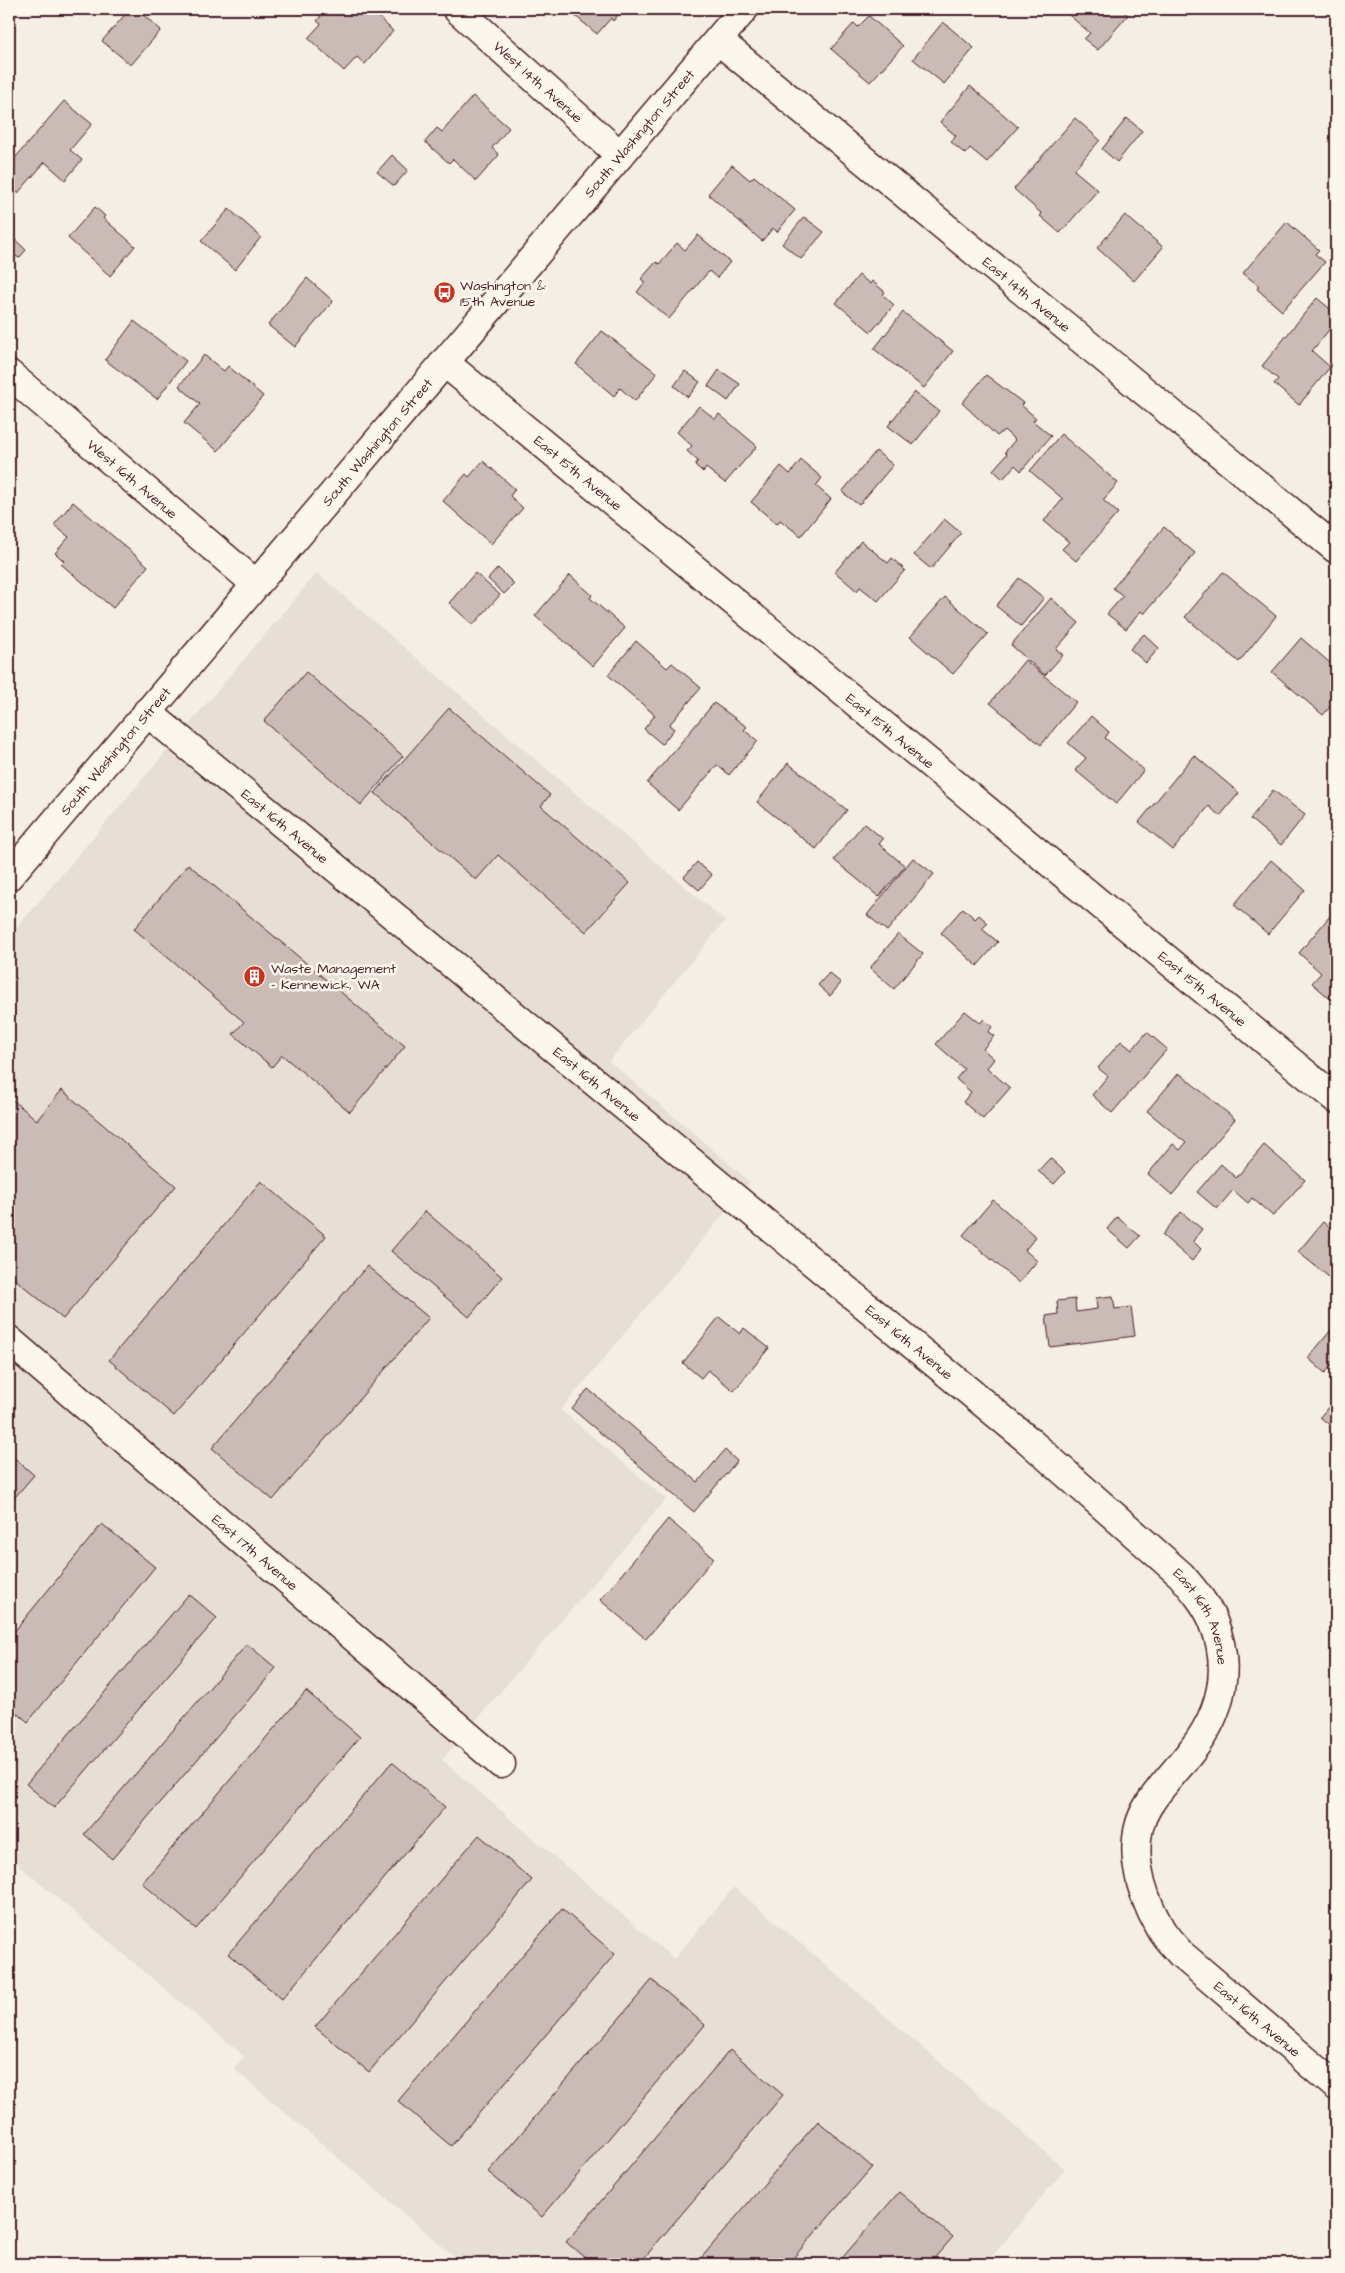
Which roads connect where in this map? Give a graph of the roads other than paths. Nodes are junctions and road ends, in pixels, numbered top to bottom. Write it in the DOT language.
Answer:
graph roads {
  1 [pos="457,9"];
  2 [pos="744,9"];
  3 [pos="718,40"];
  4 [pos="620,155"];
  5 [pos="444,362"];
  6 [pos="9,374"];
  7 [pos="1336,549"];
  8 [pos="256,584"];
  9 [pos="147,712"];
  10 [pos="9,876"];
  11 [pos="1336,1099"];
  12 [pos="9,1340"];
  13 [pos="501,1764"];
  14 [pos="1336,2086"];
  1 -- 4 [label="street, West 14th Avenue"];
  2 -- 3 [label="street, South Washington Street"];
  3 -- 4 [label="street, South Washington Street"];
  3 -- 7 [label="street, East 14th Avenue"];
  4 -- 5 [label="street, South Washington Street"];
  5 -- 8 [label="street, South Washington Street"];
  5 -- 11 [label="street, East 15th Avenue"];
  6 -- 8 [label="street, West 16th Avenue"];
  8 -- 9 [label="street, South Washington Street"];
  9 -- 10 [label="street, South Washington Street"];
  9 -- 14 [label="street, East 16th Avenue"];
  12 -- 13 [label="street, East 17th Avenue"];
}
